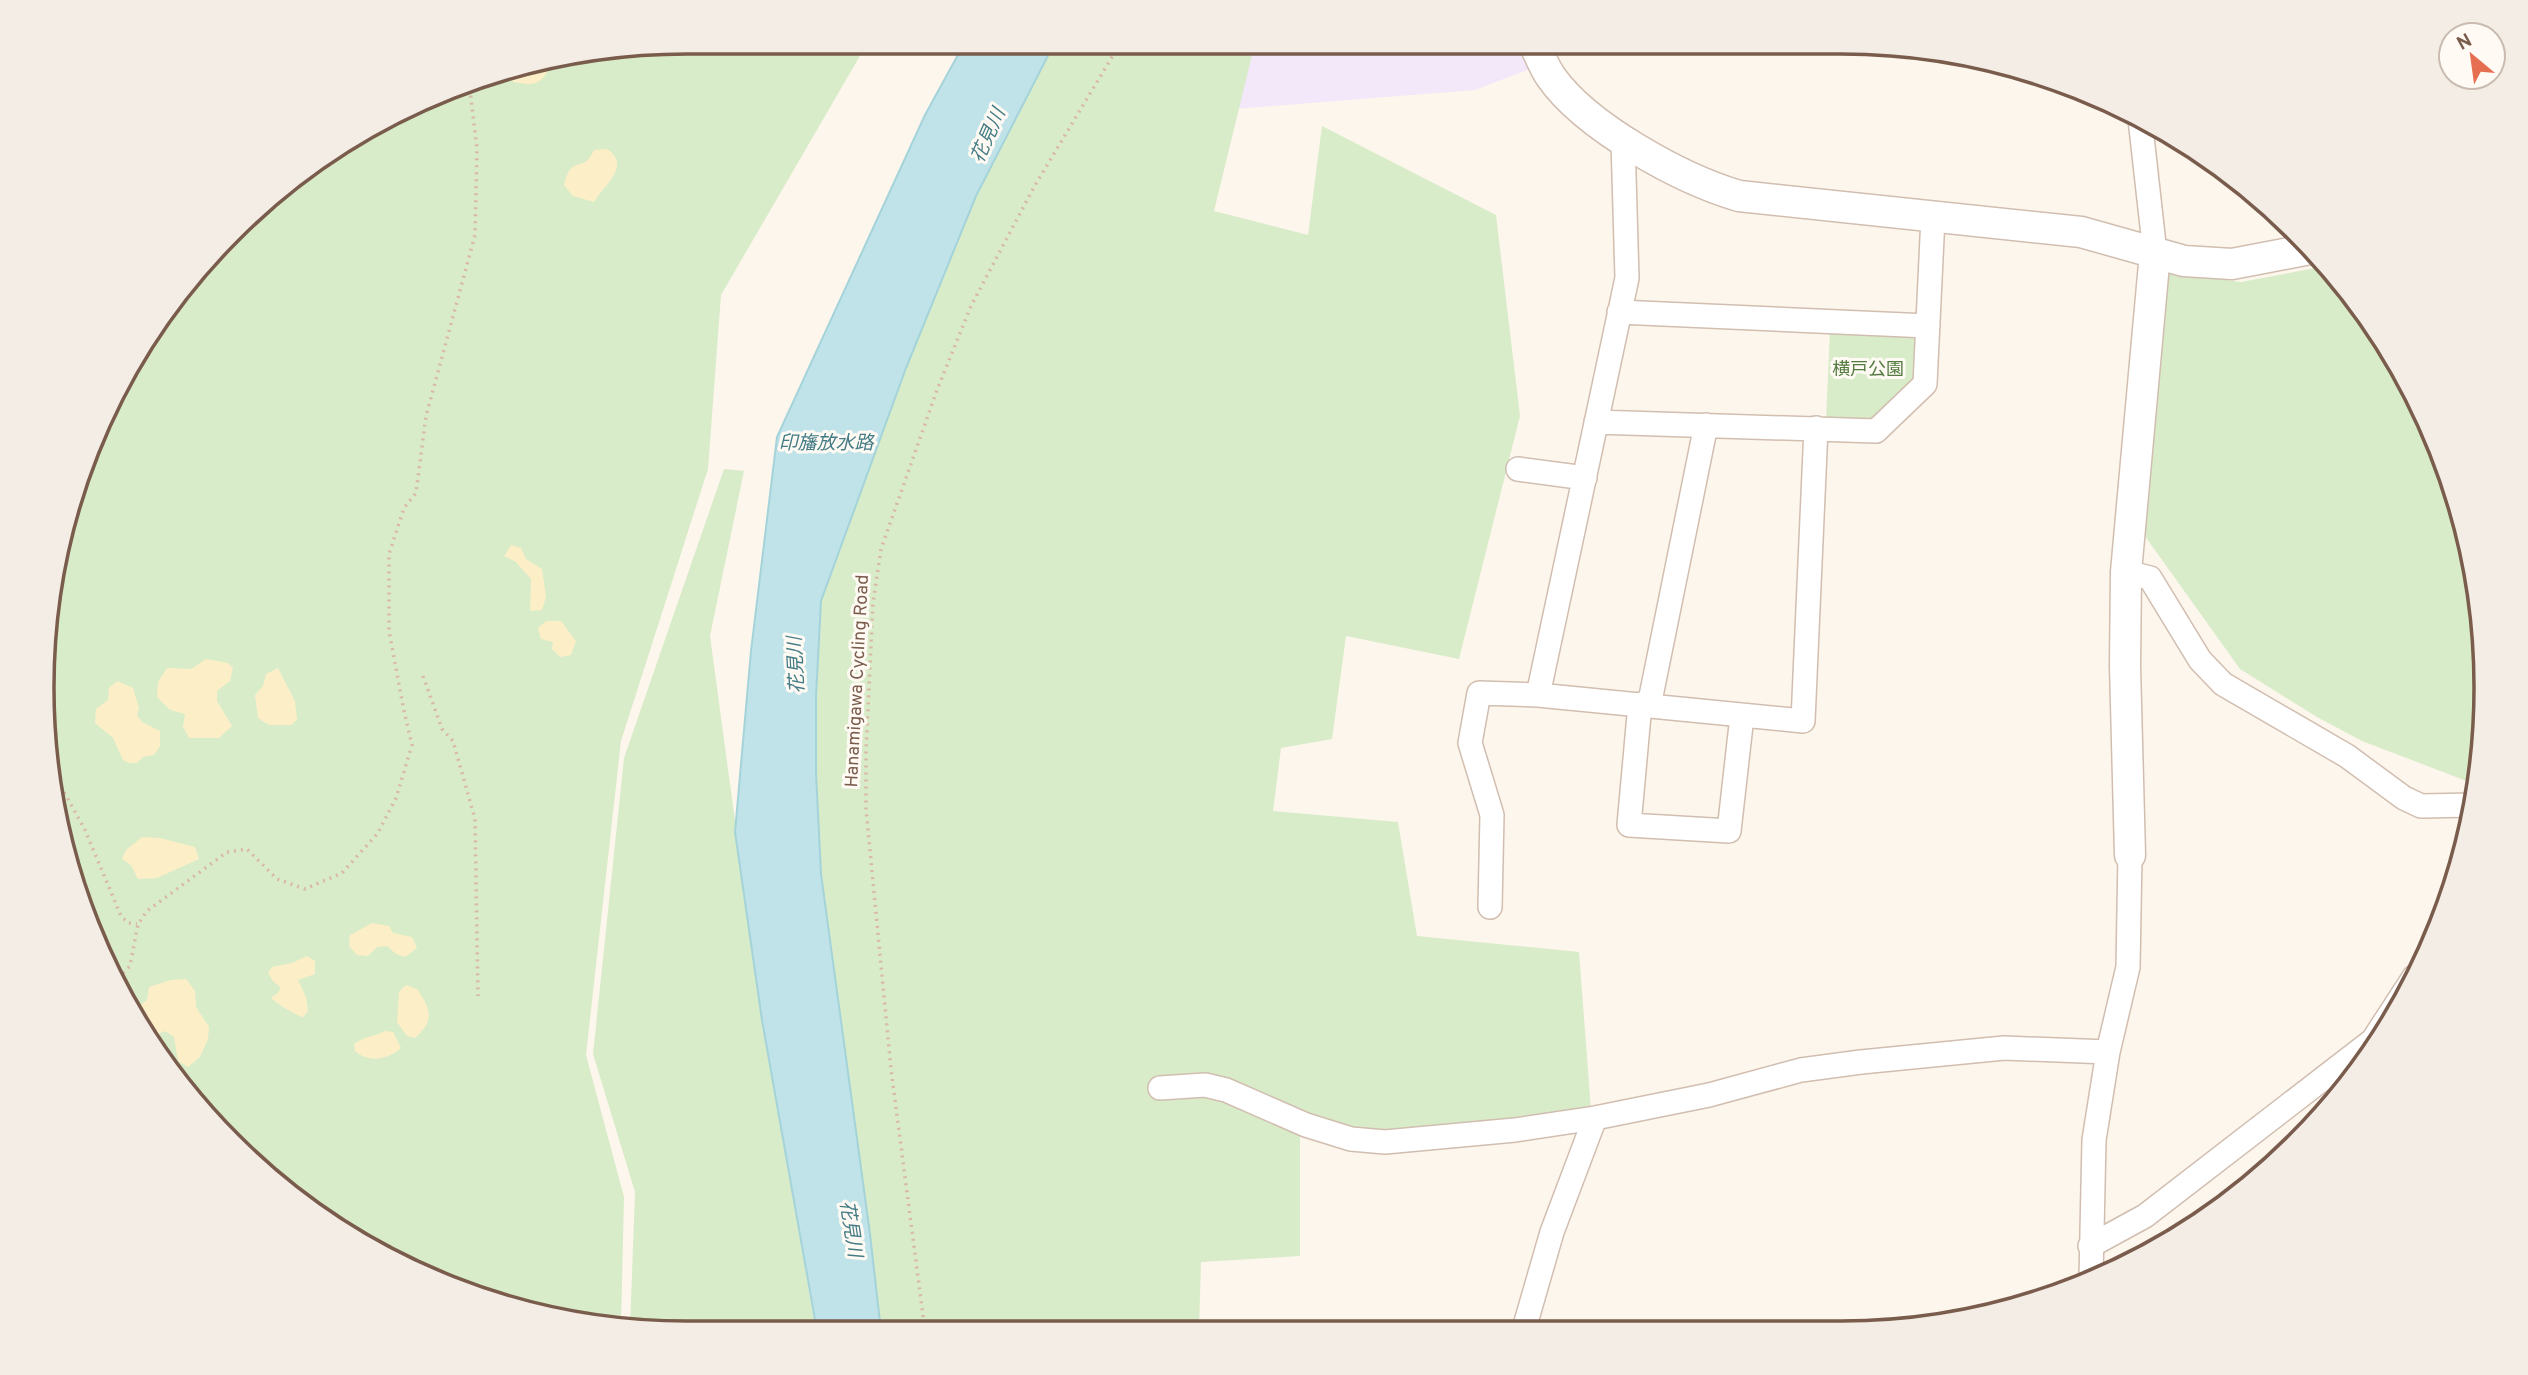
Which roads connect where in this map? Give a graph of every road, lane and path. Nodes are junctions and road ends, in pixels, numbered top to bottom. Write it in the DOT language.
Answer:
graph roads {
  1 [pos="1114,54"];
  2 [pos="1539,54"];
  3 [pos="470,93"];
  4 [pos="2141,131"];
  5 [pos="1623,141"];
  6 [pos="1933,218"];
  7 [pos="2299,251"];
  8 [pos="2155,253"];
  9 [pos="1619,312"];
  10 [pos="1928,326"];
  11 [pos="1596,422"];
  12 [pos="1706,425"];
  13 [pos="1816,428"];
  14 [pos="1518,470"];
  15 [pos="1585,478"];
  16 [pos="2126,572"];
  17 [pos="423,676"];
  18 [pos="1538,695"];
  19 [pos="1644,705"];
  20 [pos="1742,716"];
  21 [pos="63,790"];
  22 [pos="2463,805"];
  23 [pos="2130,855"];
  24 [pos="1490,907"];
  25 [pos="138,924"];
  26 [pos="123,973"];
  27 [pos="478,996"];
  28 [pos="2108,1052"];
  29 [pos="2354,1057"];
  30 [pos="1160,1088"];
  31 [pos="1595,1118"];
  32 [pos="2090,1246"];
  33 [pos="2091,1269"];
  34 [pos="924,1321"];
  35 [pos="1526,1321"];
  1 -- 34 [label="path, Hanamigawa Cycling Road"];
  2 -- 5 [label="street"];
  3 -- 25 [label="path"];
  4 -- 8 [label="street"];
  5 -- 6 [label="street"];
  5 -- 9 [label="street"];
  6 -- 8 [label="street"];
  6 -- 10 [label="street"];
  7 -- 8 [label="street"];
  8 -- 16 [label="street"];
  9 -- 10 [label="street"];
  9 -- 11 [label="street"];
  10 -- 13 [label="street"];
  11 -- 12 [label="street"];
  11 -- 15 [label="street"];
  12 -- 13 [label="street"];
  12 -- 19 [label="street"];
  13 -- 20 [label="street"];
  14 -- 15 [label="street"];
  15 -- 18 [label="street"];
  16 -- 22 [label="street"];
  16 -- 23 [label="street"];
  17 -- 27 [label="path"];
  18 -- 19 [label="street"];
  18 -- 24 [label="street"];
  19 -- 20 [label="street"];
  19 -- 20 [label="street"];
  21 -- 25 [label="path"];
  23 -- 28 [label="street"];
  25 -- 26 [label="path"];
  28 -- 31 [label="street"];
  28 -- 32 [label="street"];
  29 -- 32 [label="street"];
  30 -- 31 [label="street"];
  31 -- 35 [label="street"];
  32 -- 33 [label="street"];
}
